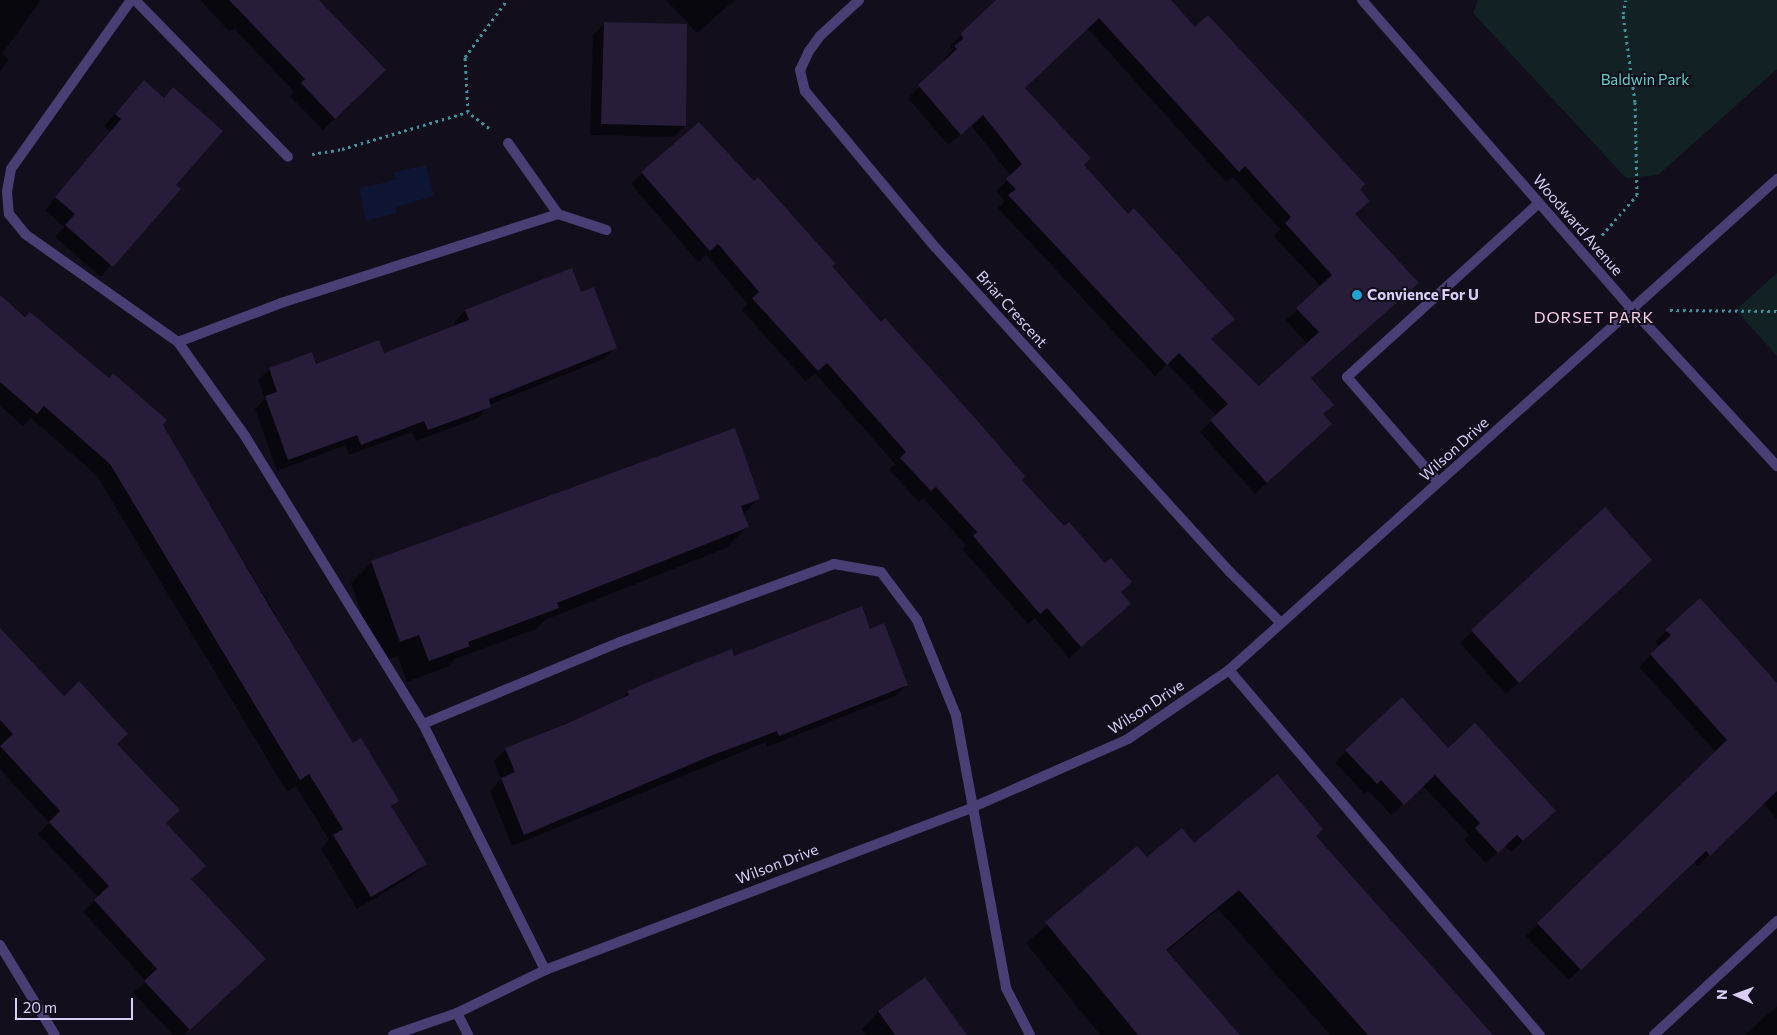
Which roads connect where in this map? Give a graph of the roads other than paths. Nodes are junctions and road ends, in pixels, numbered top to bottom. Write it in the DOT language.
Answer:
graph roads {
  1 [pos="133,0"];
  2 [pos="858,0"];
  3 [pos="1362,0"];
  4 [pos="508,143"];
  5 [pos="288,157"];
  6 [pos="1777,179"];
  7 [pos="1539,203"];
  8 [pos="558,214"];
  9 [pos="606,230"];
  10 [pos="1632,309"];
  11 [pos="178,342"];
  12 [pos="1777,466"];
  13 [pos="1438,482"];
  14 [pos="1281,623"];
  15 [pos="1229,670"];
  16 [pos="423,724"];
  17 [pos="971,808"];
  18 [pos="1777,921"];
  19 [pos="0,945"];
  20 [pos="545,970"];
  21 [pos="457,1013"];
  22 [pos="55,1035"];
  23 [pos="393,1035"];
  24 [pos="468,1035"];
  25 [pos="1030,1035"];
  26 [pos="1540,1035"];
  27 [pos="1654,1035"];
  1 -- 5 [label="street"];
  1 -- 11 [label="street"];
  2 -- 14 [label="street, Briar Crescent"];
  3 -- 7 [label="street, Woodward Avenue"];
  4 -- 8 [label="street"];
  6 -- 10 [label="street, Wilson Drive"];
  7 -- 10 [label="street, Woodward Avenue"];
  7 -- 13 [label="street"];
  8 -- 9 [label="street"];
  8 -- 11 [label="street"];
  10 -- 12 [label="street, Woodward Avenue"];
  10 -- 13 [label="street, Wilson Drive"];
  11 -- 16 [label="street"];
  13 -- 14 [label="street, Wilson Drive"];
  14 -- 15 [label="street, Wilson Drive"];
  15 -- 17 [label="street, Wilson Drive"];
  15 -- 26 [label="street"];
  16 -- 17 [label="street"];
  16 -- 20 [label="street"];
  17 -- 20 [label="street, Wilson Drive"];
  17 -- 25 [label="street"];
  18 -- 27 [label="street"];
  19 -- 22 [label="street"];
  20 -- 21 [label="street, Wilson Drive"];
  21 -- 23 [label="street, Wilson Drive"];
  21 -- 24 [label="street"];
}
